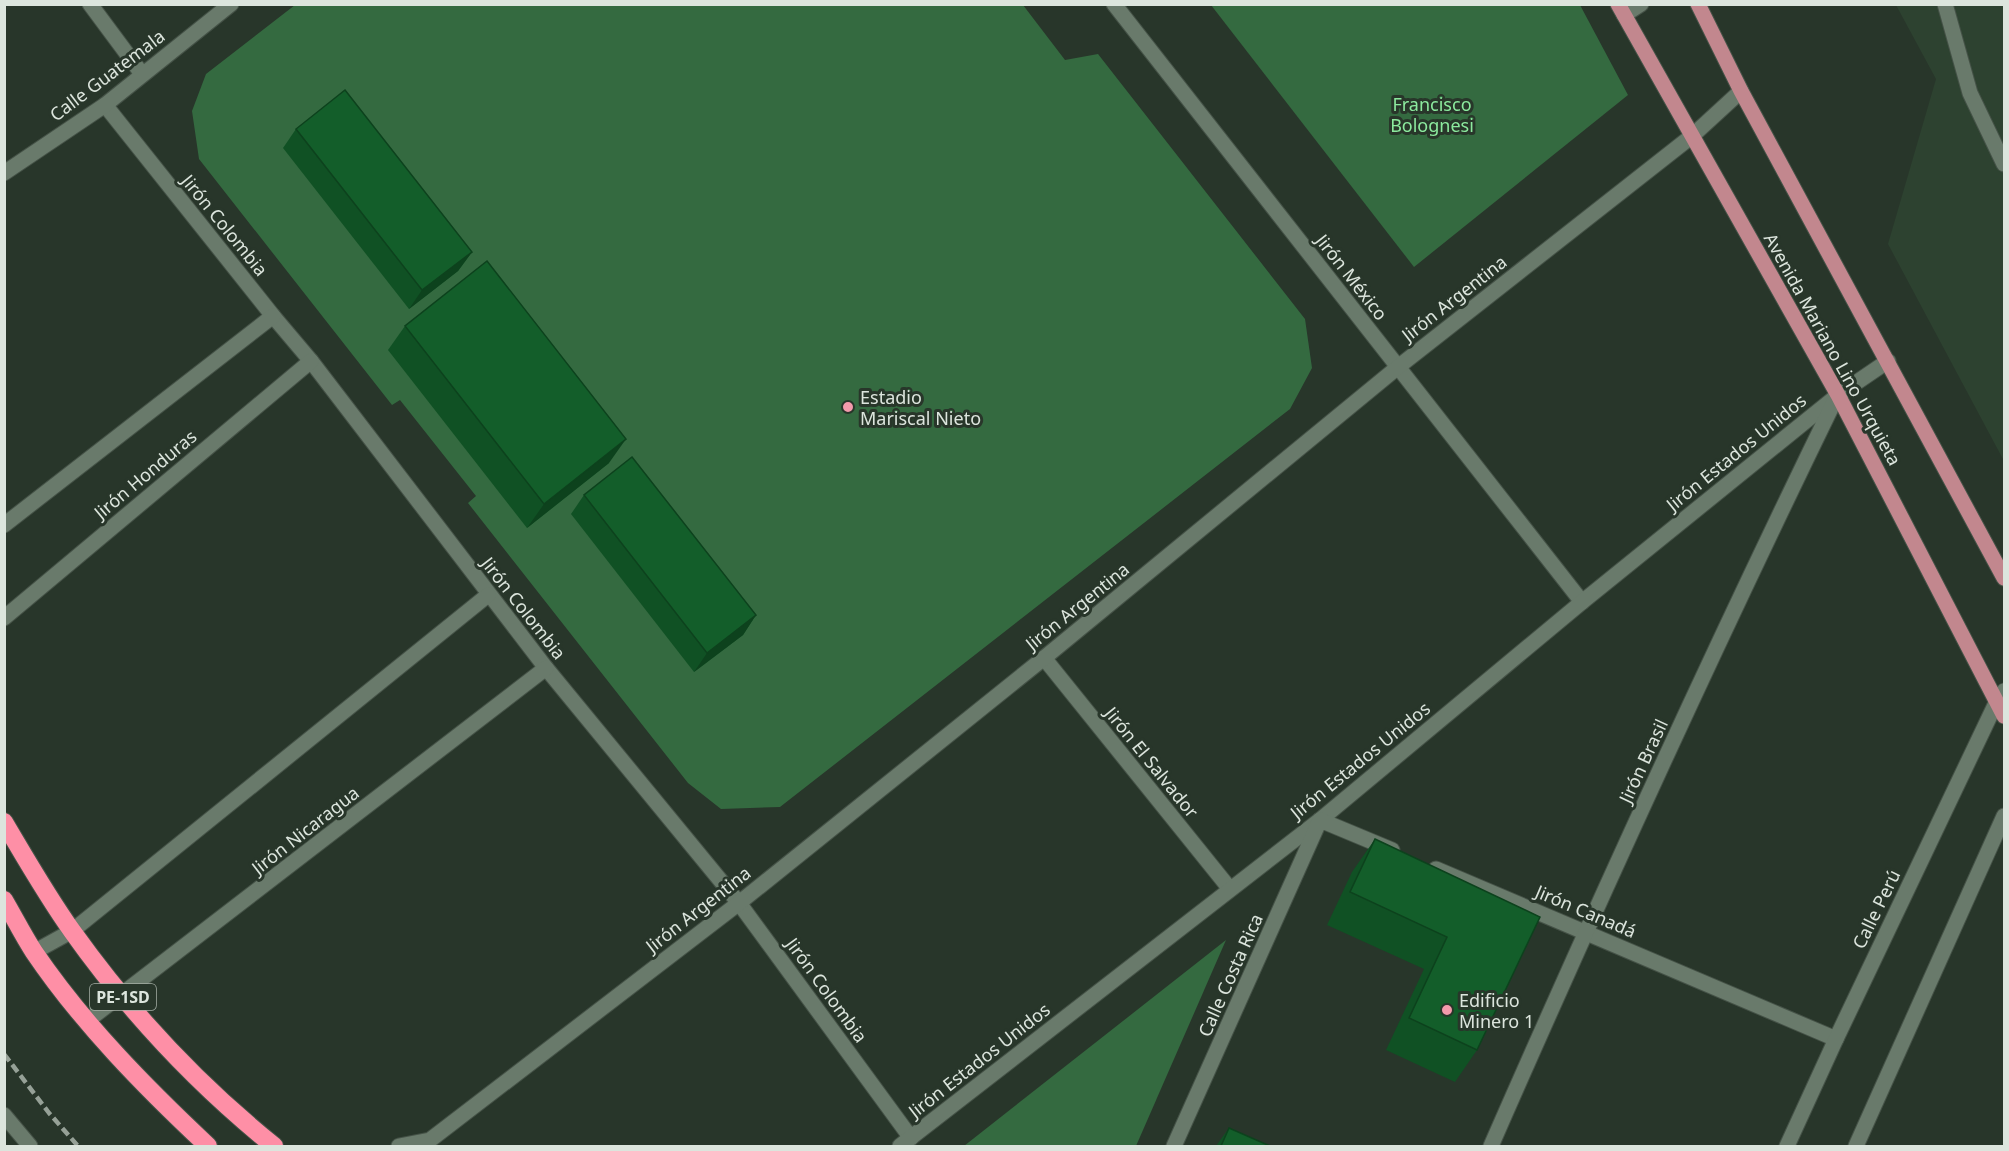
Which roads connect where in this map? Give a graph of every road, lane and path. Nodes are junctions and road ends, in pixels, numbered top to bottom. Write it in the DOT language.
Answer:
graph roads {
  1 [pos="90,4"];
  2 [pos="231,4"];
  3 [pos="1114,4"];
  4 [pos="1641,4"];
  5 [pos="1698,4"];
  6 [pos="1945,4"];
  7 [pos="1621,10"];
  8 [pos="142,74"];
  9 [pos="1742,91"];
  10 [pos="105,105"];
  11 [pos="1692,135"];
  12 [pos="2004,164"];
  13 [pos="4,173"];
  14 [pos="273,316"];
  15 [pos="311,361"];
  16 [pos="1888,361"];
  17 [pos="1398,367"];
  18 [pos="1838,395"];
  19 [pos="4,525"];
  20 [pos="2004,578"];
  21 [pos="488,595"];
  22 [pos="1582,602"];
  23 [pos="4,618"];
  24 [pos="1044,658"];
  25 [pos="546,668"];
  26 [pos="2001,696"];
  27 [pos="2004,716"];
  28 [pos="2004,816"];
  29 [pos="1320,820"];
  30 [pos="4,822"];
  31 [pos="1230,889"];
  32 [pos="4,900"];
  33 [pos="739,903"];
  34 [pos="72,931"];
  35 [pos="1585,931"];
  36 [pos="34,952"];
  37 [pos="122,995"];
  38 [pos="87,1021"];
  39 [pos="1836,1039"];
  40 [pos="4,1116"];
  41 [pos="906,1142"];
  42 [pos="429,1143"];
  43 [pos="30,1146"];
  44 [pos="207,1146"];
  45 [pos="274,1146"];
  46 [pos="399,1146"];
  47 [pos="1174,1146"];
  48 [pos="1491,1146"];
  49 [pos="1787,1146"];
  50 [pos="1856,1146"];
  1 -- 8 [label="street"];
  2 -- 8 [label="street, Calle Guatemala"];
  3 -- 17 [label="street, Jirón México"];
  4 -- 7 [label="street"];
  5 -- 9 [label="main road"];
  6 -- 12 [label="street"];
  7 -- 11 [label="main road, Avenida Mariano Lino Urquieta"];
  8 -- 10 [label="street, Calle Guatemala"];
  9 -- 11 [label="street, Jirón Argentina"];
  9 -- 16 [label="main road"];
  10 -- 13 [label="street, Calle Guatemala"];
  10 -- 14 [label="street, Jirón Colombia"];
  11 -- 17 [label="street, Jirón Argentina"];
  11 -- 18 [label="main road, Avenida Mariano Lino Urquieta"];
  14 -- 15 [label="street, Jirón Colombia"];
  14 -- 19 [label="street"];
  15 -- 21 [label="street, Jirón Colombia"];
  15 -- 23 [label="street, Jirón Honduras"];
  16 -- 18 [label="street, Jirón Estados Unidos"];
  16 -- 20 [label="main road"];
  17 -- 22 [label="street, Jirón México"];
  17 -- 24 [label="street, Jirón Argentina"];
  18 -- 22 [label="street, Jirón Estados Unidos"];
  18 -- 26 [label="main road, Avenida Mariano Lino Urquieta"];
  18 -- 35 [label="street, Jirón Brasil"];
  21 -- 25 [label="street, Jirón Colombia"];
  21 -- 34 [label="street"];
  22 -- 29 [label="street, Jirón Estados Unidos"];
  24 -- 31 [label="street, Jirón El Salvador"];
  24 -- 33 [label="street, Jirón Argentina"];
  25 -- 33 [label="street, Jirón Colombia"];
  25 -- 37 [label="street, Jirón Nicaragua"];
  26 -- 27 [label="main road, Avenida Mariano Lino Urquieta"];
  26 -- 39 [label="street, Calle Perú"];
  28 -- 50 [label="street"];
  29 -- 31 [label="street, Jirón Estados Unidos"];
  29 -- 35 [label="street, Jirón Canadá"];
  29 -- 47 [label="street, Calle Costa Rica"];
  30 -- 34 [label="highway, PE-1SD"];
  31 -- 41 [label="street, Jirón Estados Unidos"];
  32 -- 36 [label="highway, PE-1SD"];
  33 -- 41 [label="street, Jirón Colombia"];
  33 -- 42 [label="street, Jirón Argentina"];
  34 -- 36 [label="street"];
  34 -- 37 [label="highway, PE-1SD"];
  35 -- 39 [label="street, Jirón Canadá"];
  35 -- 48 [label="street, Jirón Brasil"];
  36 -- 38 [label="highway, PE-1SD"];
  37 -- 38 [label="street, Jirón Nicaragua"];
  37 -- 45 [label="highway, PE-1SD"];
  38 -- 44 [label="highway, PE-1SD"];
  39 -- 49 [label="street, Calle Perú"];
  40 -- 43 [label="street"];
  42 -- 46 [label="street, Jirón Argentina"];
}
